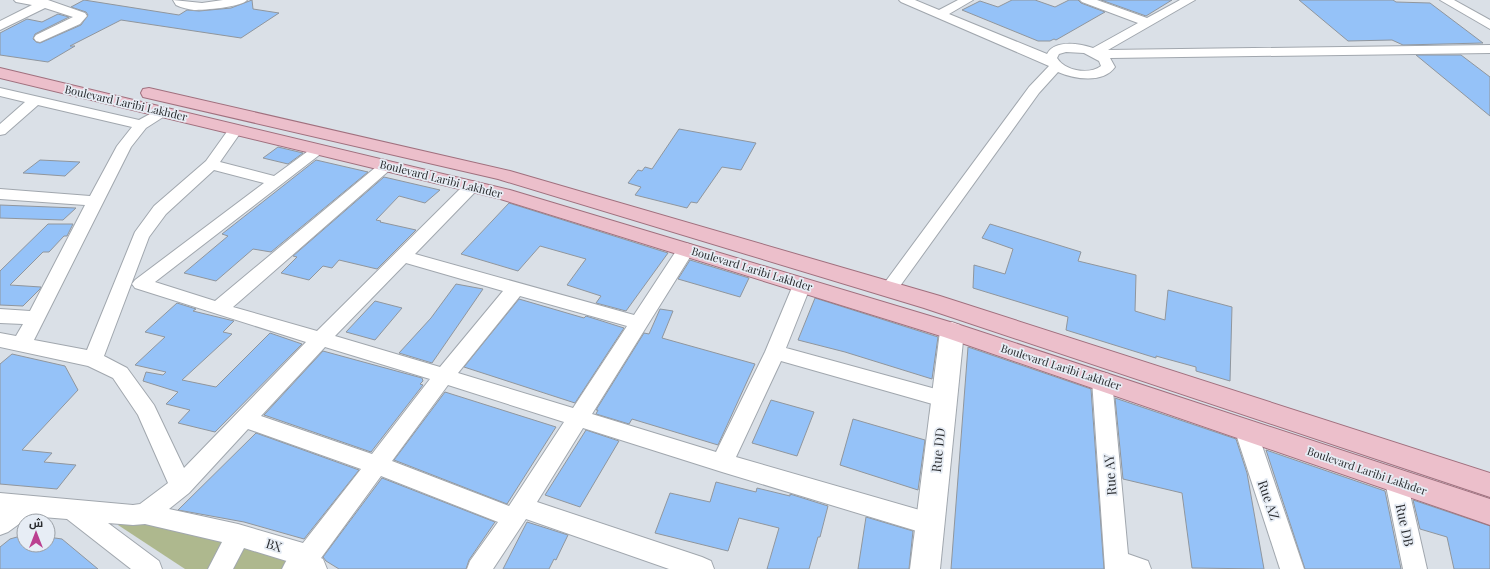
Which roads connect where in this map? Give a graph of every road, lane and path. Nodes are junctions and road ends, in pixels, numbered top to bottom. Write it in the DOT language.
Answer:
graph roads {
  1 [pos="20,0"];
  2 [pos="179,0"];
  3 [pos="240,0"];
  4 [pos="905,0"];
  5 [pos="927,0"];
  6 [pos="967,0"];
  7 [pos="1086,0"];
  8 [pos="1189,0"];
  9 [pos="1446,0"];
  10 [pos="49,2"];
  11 [pos="945,12"];
  12 [pos="1148,23"];
  13 [pos="1490,25"];
  14 [pos="0,26"];
  15 [pos="40,38"];
  16 [pos="1490,49"];
  17 [pos="1100,56"];
  18 [pos="1490,56"];
  19 [pos="0,60"];
  20 [pos="1054,60"];
  21 [pos="0,73"];
  22 [pos="0,92"];
  23 [pos="36,100"];
  24 [pos="164,112"];
  25 [pos="141,125"];
  26 [pos="236,129"];
  27 [pos="0,131"];
  28 [pos="320,149"];
  29 [pos="211,164"];
  30 [pos="387,165"];
  31 [pos="277,182"];
  32 [pos="472,186"];
  33 [pos="0,194"];
  34 [pos="95,201"];
  35 [pos="686,249"];
  36 [pos="404,257"];
  37 [pos="802,285"];
  38 [pos="516,288"];
  39 [pos="889,289"];
  40 [pos="218,309"];
  41 [pos="0,316"];
  42 [pos="35,318"];
  43 [pos="955,320"];
  44 [pos="639,323"];
  45 [pos="321,339"];
  46 [pos="0,340"];
  47 [pos="22,344"];
  48 [pos="774,352"];
  49 [pos="93,358"];
  50 [pos="444,376"];
  51 [pos="1102,380"];
  52 [pos="943,399"];
  53 [pos="578,418"];
  54 [pos="244,419"];
  55 [pos="1246,431"];
  56 [pos="722,463"];
  57 [pos="378,465"];
  58 [pos="1396,481"];
  59 [pos="1490,485"];
  60 [pos="181,486"];
  61 [pos="0,504"];
  62 [pos="25,506"];
  63 [pos="70,508"];
  64 [pos="518,512"];
  65 [pos="1490,512"];
  66 [pos="145,514"];
  67 [pos="0,524"];
  68 [pos="930,524"];
  69 [pos="238,535"];
  70 [pos="304,567"];
  71 [pos="1124,567"];
  72 [pos="150,569"];
  73 [pos="220,569"];
  74 [pos="480,569"];
  75 [pos="702,569"];
  76 [pos="925,569"];
  77 [pos="1292,569"];
  78 [pos="1415,569"];
  1 -- 10 [label="street"];
  2 -- 3 [label="street"];
  4 -- 11 [label="street"];
  5 -- 11 [label="street"];
  6 -- 11 [label="street"];
  7 -- 12 [label="street"];
  8 -- 12 [label="street"];
  9 -- 13 [label="street"];
  10 -- 14 [label="street"];
  10 -- 15 [label="street"];
  11 -- 20 [label="street"];
  12 -- 17 [label="street"];
  16 -- 17 [label="street"];
  17 -- 18 [label="street"];
  17 -- 20 [label="street"];
  17 -- 20 [label="street"];
  19 -- 39 [label="main road, Boulevard Laribi Lakhder"];
  20 -- 39 [label="street"];
  21 -- 24 [label="main road, Boulevard Laribi Lakhder"];
  22 -- 23 [label="street"];
  23 -- 25 [label="street"];
  23 -- 27 [label="street"];
  24 -- 25 [label="street"];
  24 -- 26 [label="main road, Boulevard Laribi Lakhder"];
  25 -- 34 [label="street"];
  26 -- 28 [label="main road, Boulevard Laribi Lakhder"];
  26 -- 29 [label="street"];
  28 -- 30 [label="main road, Boulevard Laribi Lakhder"];
  28 -- 31 [label="street"];
  29 -- 31 [label="street"];
  29 -- 49 [label="street"];
  30 -- 32 [label="main road, Boulevard Laribi Lakhder"];
  30 -- 40 [label="street"];
  31 -- 40 [label="street"];
  32 -- 35 [label="main road, Boulevard Laribi Lakhder"];
  32 -- 36 [label="street"];
  33 -- 34 [label="street"];
  34 -- 42 [label="street"];
  35 -- 37 [label="main road, Boulevard Laribi Lakhder"];
  35 -- 44 [label="street"];
  36 -- 38 [label="street"];
  36 -- 45 [label="street"];
  37 -- 43 [label="main road, Boulevard Laribi Lakhder"];
  37 -- 48 [label="street"];
  38 -- 44 [label="street"];
  38 -- 50 [label="street"];
  39 -- 43 [label="main road, Boulevard Laribi Lakhder"];
  40 -- 45 [label="street"];
  41 -- 42 [label="street"];
  42 -- 47 [label="street"];
  43 -- 51 [label="main road, Boulevard Laribi Lakhder"];
  43 -- 52 [label="street, Rue DD"];
  43 -- 59 [label="main road, Boulevard Laribi Lakhder"];
  44 -- 53 [label="street"];
  45 -- 50 [label="street"];
  45 -- 54 [label="street"];
  46 -- 47 [label="street"];
  47 -- 49 [label="street"];
  48 -- 52 [label="street"];
  48 -- 56 [label="street"];
  49 -- 60 [label="street"];
  50 -- 53 [label="street"];
  50 -- 57 [label="street"];
  51 -- 55 [label="main road, Boulevard Laribi Lakhder"];
  51 -- 71 [label="street, Rue AY"];
  52 -- 68 [label="street, Rue DD"];
  53 -- 56 [label="street"];
  53 -- 64 [label="street"];
  54 -- 57 [label="street"];
  54 -- 60 [label="street"];
  55 -- 58 [label="main road, Boulevard Laribi Lakhder"];
  55 -- 77 [label="street, Rue AZ"];
  56 -- 68 [label="street"];
  57 -- 64 [label="street"];
  57 -- 70 [label="street"];
  58 -- 65 [label="main road, Boulevard Laribi Lakhder"];
  58 -- 78 [label="street, Rue DB"];
  60 -- 66 [label="street"];
  61 -- 62 [label="street"];
  62 -- 63 [label="street"];
  62 -- 67 [label="street"];
  63 -- 66 [label="street"];
  63 -- 72 [label="street"];
  64 -- 74 [label="street"];
  64 -- 75 [label="street"];
  66 -- 69 [label="street"];
  68 -- 76 [label="street, Rue DD"];
  69 -- 70 [label="street, BX"];
  69 -- 73 [label="street"];
}
